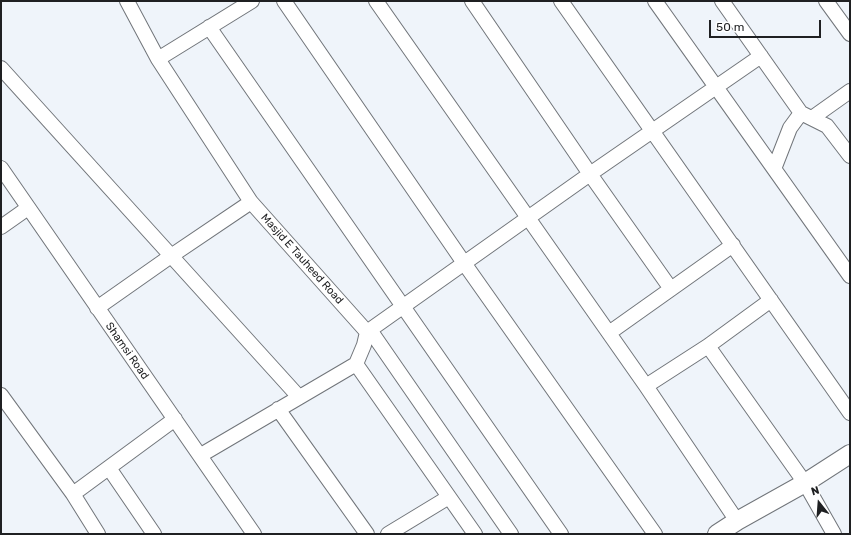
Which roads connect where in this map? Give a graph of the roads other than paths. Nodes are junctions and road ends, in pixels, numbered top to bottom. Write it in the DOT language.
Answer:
graph roads {
  1 [pos="127,1"];
  2 [pos="252,1"];
  3 [pos="284,1"];
  4 [pos="376,1"];
  5 [pos="472,1"];
  6 [pos="561,1"];
  7 [pos="655,1"];
  8 [pos="722,1"];
  9 [pos="826,1"];
  10 [pos="209,27"];
  11 [pos="850,34"];
  12 [pos="761,56"];
  13 [pos="158,59"];
  14 [pos="1,68"];
  15 [pos="716,87"];
  16 [pos="850,91"];
  17 [pos="806,115"];
  18 [pos="652,130"];
  19 [pos="850,156"];
  20 [pos="1,168"];
  21 [pos="774,169"];
  22 [pos="590,174"];
  23 [pos="251,202"];
  24 [pos="28,208"];
  25 [pos="528,218"];
  26 [pos="1,227"];
  27 [pos="733,245"];
  28 [pos="171,256"];
  29 [pos="464,263"];
  30 [pos="850,276"];
  31 [pos="671,289"];
  32 [pos="771,300"];
  33 [pos="403,307"];
  34 [pos="97,308"];
  35 [pos="369,331"];
  36 [pos="608,333"];
  37 [pos="708,346"];
  38 [pos="356,364"];
  39 [pos="646,386"];
  40 [pos="1,395"];
  41 [pos="299,397"];
  42 [pos="278,409"];
  43 [pos="850,413"];
  44 [pos="176,419"];
  45 [pos="850,454"];
  46 [pos="201,455"];
  47 [pos="108,468"];
  48 [pos="805,483"];
  49 [pos="73,494"];
  50 [pos="449,496"];
  51 [pos="737,521"];
  52 [pos="98,534"];
  53 [pos="154,534"];
  54 [pos="254,534"];
  55 [pos="367,534"];
  56 [pos="388,534"];
  57 [pos="475,534"];
  58 [pos="511,534"];
  59 [pos="561,534"];
  60 [pos="655,534"];
  61 [pos="717,534"];
  62 [pos="834,534"];
  1 -- 13 [label="street, Masjid E Tauheed Road"];
  2 -- 10 [label="street"];
  3 -- 29 [label="street"];
  4 -- 25 [label="street"];
  5 -- 22 [label="street"];
  6 -- 18 [label="street"];
  7 -- 15 [label="street"];
  8 -- 12 [label="street"];
  9 -- 11 [label="street"];
  10 -- 13 [label="street"];
  10 -- 33 [label="street"];
  12 -- 15 [label="street"];
  12 -- 17 [label="street"];
  13 -- 23 [label="street, Masjid E Tauheed Road"];
  14 -- 28 [label="street"];
  15 -- 18 [label="street"];
  15 -- 21 [label="street"];
  16 -- 17 [label="street"];
  17 -- 19 [label="street"];
  17 -- 21 [label="street"];
  18 -- 22 [label="street"];
  18 -- 27 [label="street"];
  20 -- 24 [label="street, Shamsi Road"];
  21 -- 30 [label="street"];
  22 -- 25 [label="street"];
  22 -- 31 [label="street"];
  23 -- 28 [label="street"];
  23 -- 35 [label="street, Masjid E Tauheed Road"];
  24 -- 26 [label="street"];
  24 -- 34 [label="street, Shamsi Road"];
  25 -- 29 [label="street"];
  25 -- 36 [label="street"];
  27 -- 31 [label="street"];
  27 -- 32 [label="street"];
  28 -- 34 [label="street"];
  28 -- 41 [label="street"];
  29 -- 33 [label="street"];
  29 -- 60 [label="street"];
  31 -- 36 [label="street"];
  32 -- 37 [label="street"];
  32 -- 43 [label="street"];
  33 -- 35 [label="street"];
  33 -- 59 [label="street"];
  34 -- 44 [label="street, Shamsi Road"];
  35 -- 38 [label="street"];
  35 -- 58 [label="street, Masjid E Tauheed Road"];
  36 -- 39 [label="street"];
  37 -- 39 [label="street"];
  37 -- 48 [label="street"];
  38 -- 41 [label="street"];
  38 -- 50 [label="street"];
  39 -- 51 [label="street"];
  40 -- 49 [label="street"];
  41 -- 42 [label="street"];
  42 -- 46 [label="street"];
  42 -- 55 [label="street"];
  44 -- 46 [label="street, Shamsi Road"];
  44 -- 47 [label="street"];
  45 -- 48 [label="main road"];
  46 -- 54 [label="street, Shamsi Road"];
  47 -- 49 [label="street"];
  47 -- 53 [label="street"];
  48 -- 51 [label="main road"];
  48 -- 62 [label="street"];
  49 -- 52 [label="street"];
  50 -- 56 [label="street"];
  50 -- 57 [label="street"];
  51 -- 61 [label="main road"];
}
